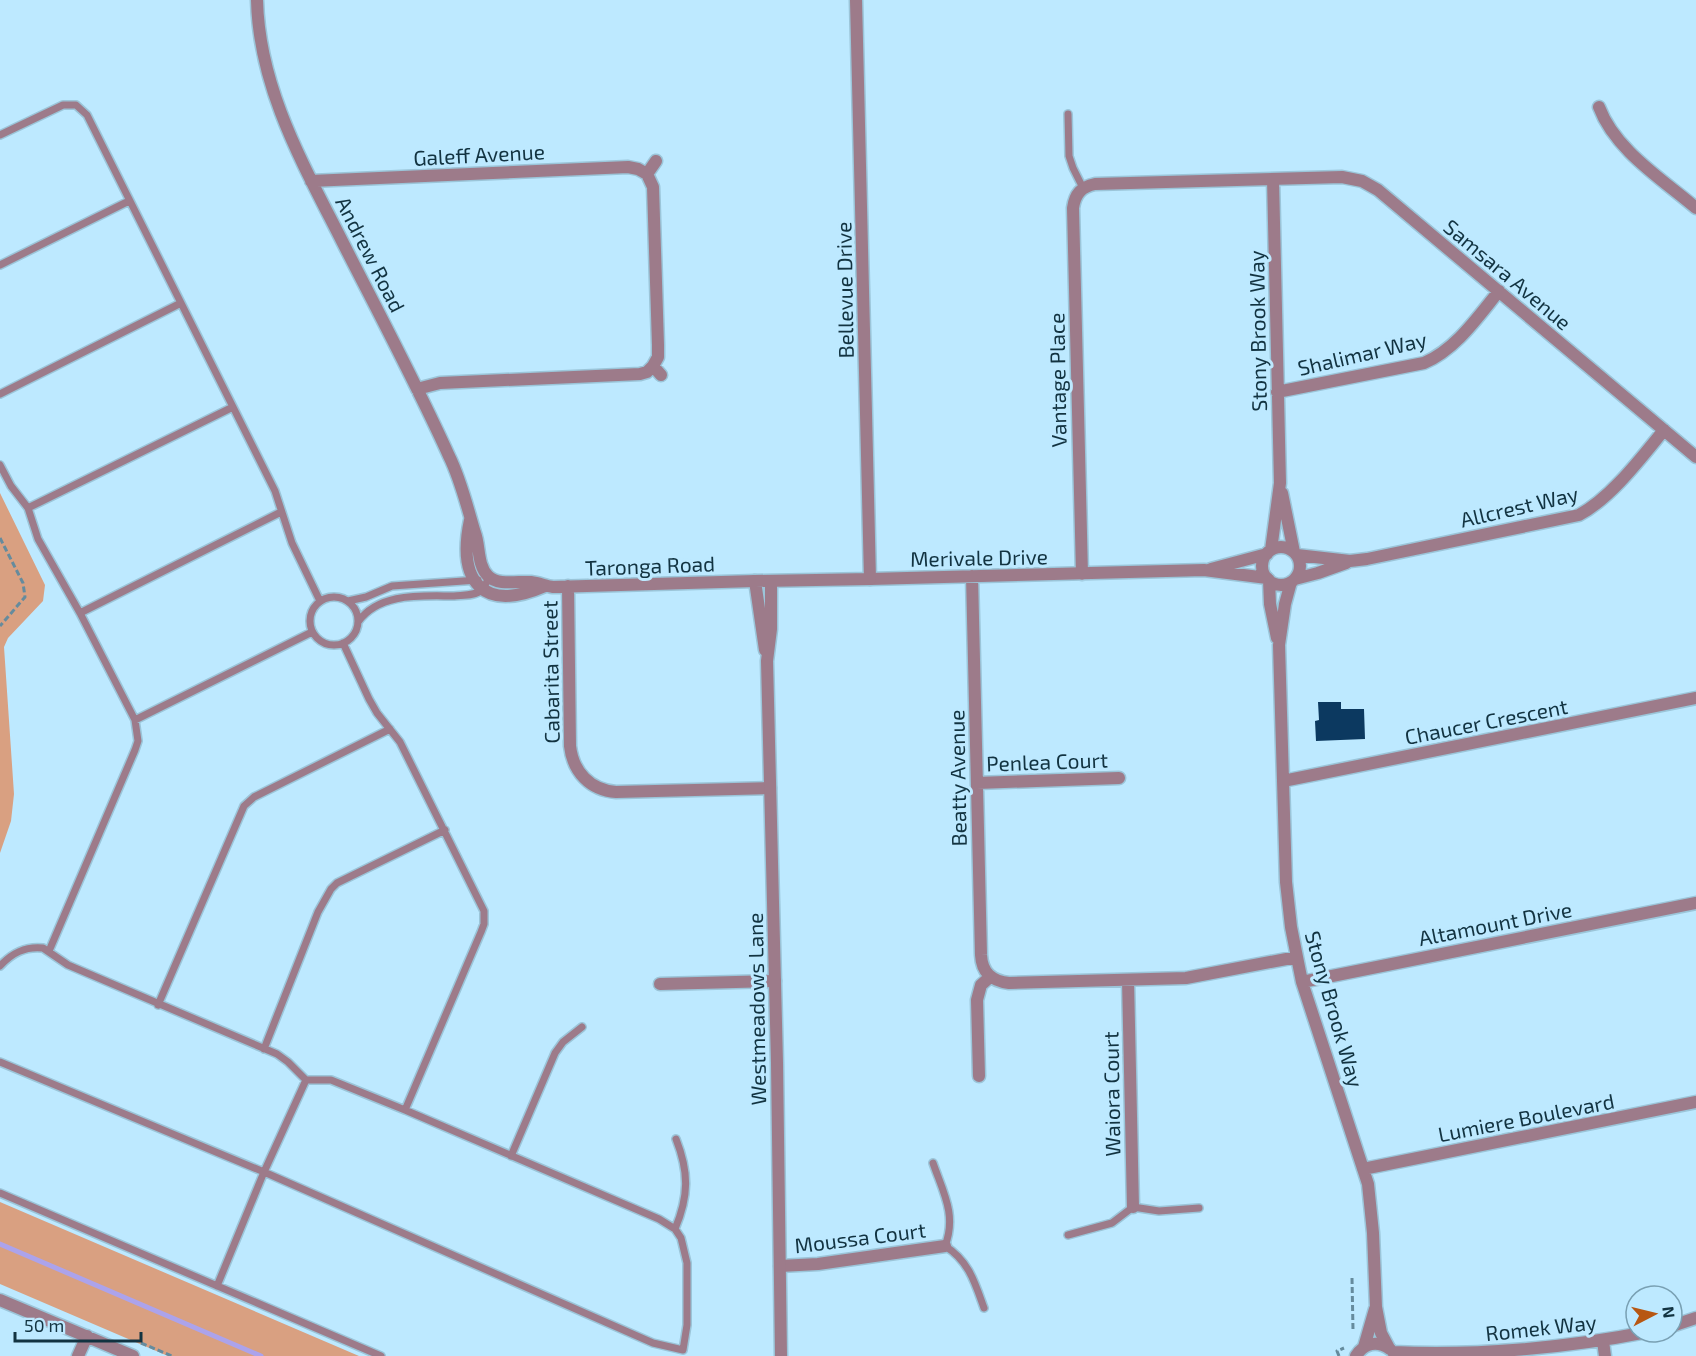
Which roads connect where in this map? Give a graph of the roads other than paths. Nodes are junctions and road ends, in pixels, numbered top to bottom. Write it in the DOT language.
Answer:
graph roads {
  1 [pos="257,0"];
  2 [pos="856,0"];
  3 [pos="1599,108"];
  4 [pos="1068,114"];
  5 [pos="0,135"];
  6 [pos="656,161"];
  7 [pos="647,174"];
  8 [pos="1273,178"];
  9 [pos="311,181"];
  10 [pos="1083,188"];
  11 [pos="129,201"];
  12 [pos="1696,208"];
  13 [pos="0,265"];
  14 [pos="1499,291"];
  15 [pos="181,303"];
  16 [pos="417,389"];
  17 [pos="1277,392"];
  18 [pos="0,394"];
  19 [pos="232,407"];
  20 [pos="1664,430"];
  21 [pos="1696,457"];
  22 [pos="0,465"];
  23 [pos="1280,483"];
  24 [pos="28,508"];
  25 [pos="281,512"];
  26 [pos="470,520"];
  27 [pos="1269,552"];
  28 [pos="1295,554"];
  29 [pos="1350,561"];
  30 [pos="1204,570"];
  31 [pos="1082,574"];
  32 [pos="972,576"];
  33 [pos="489,578"];
  34 [pos="870,579"];
  35 [pos="1268,579"];
  36 [pos="1293,580"];
  37 [pos="755,581"];
  38 [pos="771,581"];
  39 [pos="478,586"];
  40 [pos="545,586"];
  41 [pos="568,586"];
  42 [pos="320,601"];
  43 [pos="348,601"];
  44 [pos="80,613"];
  45 [pos="357,623"];
  46 [pos="312,632"];
  47 [pos="343,643"];
  48 [pos="1279,645"];
  49 [pos="767,661"];
  50 [pos="1696,698"];
  51 [pos="135,720"];
  52 [pos="390,729"];
  53 [pos="1119,778"];
  54 [pos="1283,781"];
  55 [pos="977,783"];
  56 [pos="770,788"];
  57 [pos="445,830"];
  58 [pos="1696,903"];
  59 [pos="49,951"];
  60 [pos="1297,957"];
  61 [pos="0,966"];
  62 [pos="990,977"];
  63 [pos="1128,980"];
  64 [pos="775,981"];
  65 [pos="1302,982"];
  66 [pos="660,984"];
  67 [pos="158,1005"];
  68 [pos="582,1027"];
  69 [pos="264,1049"];
  70 [pos="0,1062"];
  71 [pos="979,1076"];
  72 [pos="306,1080"];
  73 [pos="1696,1102"];
  74 [pos="405,1110"];
  75 [pos="676,1139"];
  76 [pos="511,1156"];
  77 [pos="933,1163"];
  78 [pos="1363,1169"];
  79 [pos="264,1172"];
  80 [pos="0,1193"];
  81 [pos="1133,1207"];
  82 [pos="1199,1209"];
  83 [pos="675,1229"];
  84 [pos="1068,1235"];
  85 [pos="945,1246"];
  86 [pos="780,1266"];
  87 [pos="217,1286"];
  88 [pos="0,1300"];
  89 [pos="1376,1307"];
  90 [pos="984,1308"];
  91 [pos="87,1336"];
  92 [pos="1624,1337"];
  93 [pos="1603,1341"];
  94 [pos="1360,1351"];
  95 [pos="1392,1352"];
  96 [pos="683,1353"];
  97 [pos="78,1356"];
  98 [pos="133,1356"];
  99 [pos="381,1356"];
  100 [pos="781,1356"];
  101 [pos="1438,1356"];
  102 [pos="1605,1356"];
  1 -- 9 [label="street, Andrew Road"];
  2 -- 34 [label="street, Bellevue Drive"];
  3 -- 12 [label="street"];
  4 -- 10 [label="lane"];
  5 -- 11 [label="lane"];
  6 -- 7 [label="street"];
  7 -- 9 [label="street, Galeff Avenue"];
  7 -- 16 [label="street"];
  8 -- 10 [label="street"];
  8 -- 14 [label="street, Samsara Avenue"];
  8 -- 17 [label="street, Stony Brook Way"];
  9 -- 16 [label="street, Andrew Road"];
  10 -- 31 [label="street, Vantage Place"];
  11 -- 13 [label="lane"];
  11 -- 15 [label="lane"];
  14 -- 17 [label="street, Shalimar Way"];
  14 -- 20 [label="street, Samsara Avenue"];
  15 -- 18 [label="lane"];
  15 -- 19 [label="lane"];
  16 -- 26 [label="street, Andrew Road"];
  17 -- 23 [label="street, Stony Brook Way"];
  19 -- 24 [label="lane"];
  19 -- 25 [label="lane"];
  20 -- 21 [label="street, Samsara Avenue"];
  20 -- 29 [label="street, Allcrest Way"];
  22 -- 24 [label="lane"];
  23 -- 27 [label="street, Stony Brook Way"];
  23 -- 28 [label="street, Stony Brook Way"];
  24 -- 44 [label="lane"];
  25 -- 42 [label="lane"];
  25 -- 44 [label="lane"];
  26 -- 33 [label="street, Andrew Road"];
  26 -- 39 [label="street, Andrew Road"];
  27 -- 28 [label="street"];
  27 -- 30 [label="street, Merivale Drive"];
  27 -- 35 [label="street"];
  28 -- 29 [label="street, Allcrest Way"];
  28 -- 36 [label="street"];
  29 -- 36 [label="street, Allcrest Way"];
  30 -- 31 [label="street, Merivale Drive"];
  30 -- 35 [label="street, Merivale Drive"];
  31 -- 32 [label="street, Merivale Drive"];
  32 -- 34 [label="street, Merivale Drive"];
  32 -- 55 [label="street, Beatty Avenue"];
  33 -- 39 [label="lane"];
  33 -- 39 [label="lane, Taronga Road"];
  33 -- 40 [label="street, Taronga Road"];
  34 -- 38 [label="street, Merivale Drive"];
  35 -- 36 [label="street"];
  35 -- 48 [label="street, Stony Brook Way"];
  36 -- 48 [label="street, Stony Brook Way"];
  37 -- 38 [label="street, Merivale Drive"];
  37 -- 41 [label="street, Taronga Road"];
  37 -- 49 [label="street, Westmeadows Lane"];
  38 -- 49 [label="street, Westmeadows Lane"];
  39 -- 40 [label="street, Taronga Road"];
  39 -- 43 [label="lane, Taronga Road"];
  39 -- 45 [label="lane, Taronga Road"];
  40 -- 41 [label="street, Taronga Road"];
  41 -- 56 [label="street, Cabarita Street"];
  42 -- 43 [label="lane"];
  42 -- 46 [label="lane"];
  43 -- 45 [label="lane"];
  44 -- 51 [label="lane"];
  45 -- 47 [label="lane"];
  46 -- 47 [label="lane"];
  46 -- 51 [label="lane"];
  47 -- 52 [label="lane"];
  48 -- 54 [label="street, Stony Brook Way"];
  49 -- 56 [label="street, Westmeadows Lane"];
  50 -- 54 [label="street, Chaucer Crescent"];
  51 -- 59 [label="lane"];
  52 -- 57 [label="lane"];
  52 -- 67 [label="lane"];
  53 -- 55 [label="street, Penlea Court"];
  54 -- 60 [label="street, Stony Brook Way"];
  55 -- 62 [label="street, Beatty Avenue"];
  56 -- 64 [label="street, Westmeadows Lane"];
  57 -- 69 [label="lane"];
  57 -- 74 [label="lane"];
  58 -- 65 [label="street, Altamount Drive"];
  59 -- 61 [label="lane"];
  59 -- 67 [label="lane"];
  60 -- 63 [label="street"];
  60 -- 65 [label="street, Stony Brook Way"];
  62 -- 63 [label="street"];
  62 -- 71 [label="street"];
  63 -- 81 [label="street, Waiora Court"];
  64 -- 66 [label="street"];
  64 -- 86 [label="street, Westmeadows Lane"];
  65 -- 78 [label="street, Stony Brook Way"];
  67 -- 69 [label="lane"];
  68 -- 76 [label="lane"];
  69 -- 72 [label="lane"];
  70 -- 79 [label="lane"];
  72 -- 74 [label="lane"];
  72 -- 79 [label="lane"];
  73 -- 78 [label="street, Lumiere Boulevard"];
  74 -- 76 [label="lane"];
  75 -- 83 [label="lane"];
  76 -- 83 [label="lane"];
  77 -- 85 [label="lane, Moussa Court"];
  78 -- 89 [label="street, Stony Brook Way"];
  79 -- 87 [label="lane"];
  79 -- 96 [label="lane"];
  80 -- 87 [label="lane"];
  81 -- 82 [label="lane"];
  81 -- 84 [label="lane"];
  83 -- 96 [label="lane"];
  85 -- 86 [label="street, Moussa Court"];
  85 -- 90 [label="lane, Moussa Court"];
  86 -- 100 [label="street, Westmeadows Lane"];
  87 -- 99 [label="lane"];
  88 -- 91 [label="street"];
  89 -- 94 [label="street, Stony Brook Way"];
  89 -- 95 [label="street, Stony Brook Way"];
  91 -- 97 [label="street"];
  91 -- 98 [label="street"];
  92 -- 93 [label="street, Romek Way"];
  93 -- 101 [label="street, Romek Way"];
  93 -- 102 [label="street"];
  94 -- 95 [label="street, Romek Way"];
  95 -- 101 [label="street, Romek Way"];
}
